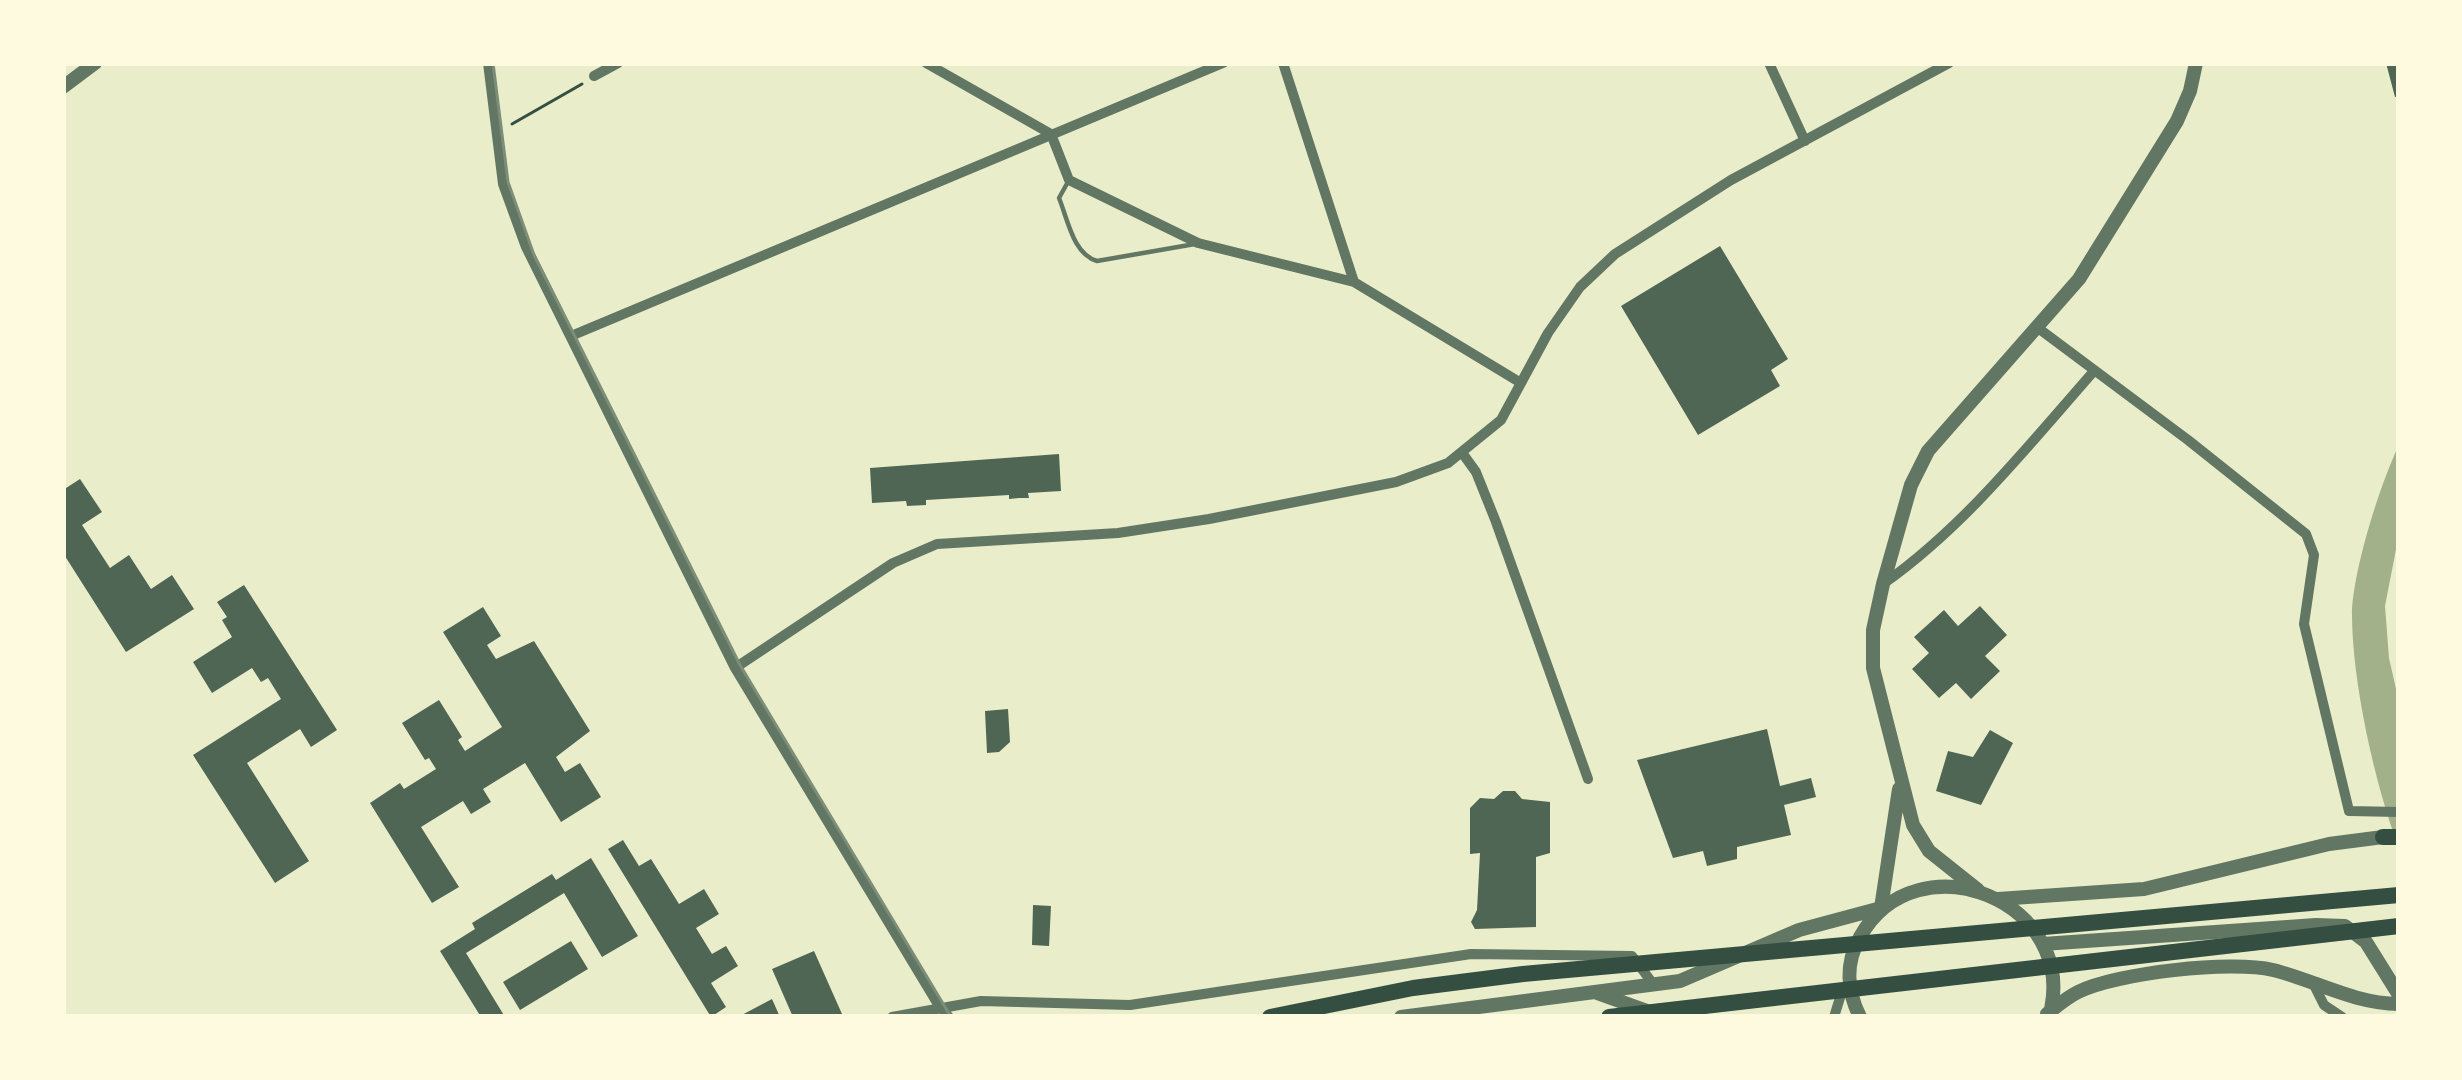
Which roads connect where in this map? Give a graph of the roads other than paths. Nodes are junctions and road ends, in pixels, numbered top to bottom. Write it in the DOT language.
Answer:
graph roads {
  1 [pos="95,63"];
  2 [pos="488,63"];
  3 [pos="618,63"];
  4 [pos="926,63"];
  5 [pos="1223,63"];
  6 [pos="1282,63"];
  7 [pos="1769,63"];
  8 [pos="1949,63"];
  9 [pos="2196,63"];
  10 [pos="595,76"];
  11 [pos="63,87"];
  12 [pos="1051,134"];
  13 [pos="1804,141"];
  14 [pos="1070,180"];
  15 [pos="1198,243"];
  16 [pos="1354,282"];
  17 [pos="2038,328"];
  18 [pos="571,336"];
  19 [pos="2094,371"];
  20 [pos="1521,383"];
  21 [pos="1463,454"];
  22 [pos="1883,584"];
  23 [pos="735,668"];
  24 [pos="1899,777"];
  25 [pos="1588,779"];
  26 [pos="2399,812"];
  27 [pos="2391,837"];
  28 [pos="1978,890"];
  29 [pos="2399,895"];
  30 [pos="1998,899"];
  31 [pos="1881,908"];
  32 [pos="2399,926"];
  33 [pos="2043,944"];
  34 [pos="1849,968"];
  35 [pos="2313,983"];
  36 [pos="1654,985"];
  37 [pos="1592,991"];
  38 [pos="2399,999"];
  39 [pos="943,1014"];
  40 [pos="1434,1014"];
  41 [pos="2048,1015"];
  42 [pos="892,1017"];
  43 [pos="1270,1017"];
  44 [pos="1401,1017"];
  45 [pos="1609,1017"];
  46 [pos="1662,1017"];
  47 [pos="1834,1017"];
  48 [pos="1860,1017"];
  49 [pos="2342,1017"];
  1 -- 11 [label="street"];
  2 -- 18 [label="street"];
  3 -- 10 [label="street"];
  4 -- 12 [label="street"];
  5 -- 12 [label="street"];
  6 -- 16 [label="street"];
  7 -- 13 [label="street"];
  8 -- 13 [label="street"];
  9 -- 17 [label="street"];
  12 -- 14 [label="street"];
  12 -- 18 [label="street"];
  13 -- 20 [label="street"];
  14 -- 15 [label="street"];
  14 -- 15 [label="lane"];
  15 -- 16 [label="street"];
  16 -- 20 [label="street"];
  17 -- 19 [label="street"];
  17 -- 22 [label="street"];
  18 -- 23 [label="street"];
  19 -- 22 [label="street"];
  19 -- 26 [label="street"];
  20 -- 21 [label="street"];
  21 -- 23 [label="street"];
  21 -- 25 [label="street"];
  22 -- 24 [label="street"];
  23 -- 39 [label="street"];
  24 -- 28 [label="street"];
  24 -- 31 [label="street"];
  27 -- 30 [label="street"];
  28 -- 30 [label="street"];
  28 -- 31 [label="street"];
  29 -- 43 [label="main road"];
  30 -- 33 [label="street"];
  31 -- 34 [label="street"];
  31 -- 36 [label="street"];
  32 -- 45 [label="main road"];
  33 -- 38 [label="street"];
  33 -- 41 [label="street"];
  34 -- 47 [label="street"];
  34 -- 48 [label="street"];
  35 -- 38 [label="street"];
  35 -- 41 [label="street"];
  35 -- 49 [label="street"];
  36 -- 37 [label="street"];
  36 -- 39 [label="street"];
  37 -- 40 [label="street"];
  37 -- 46 [label="street"];
  39 -- 42 [label="street"];
  40 -- 44 [label="street"];
}
